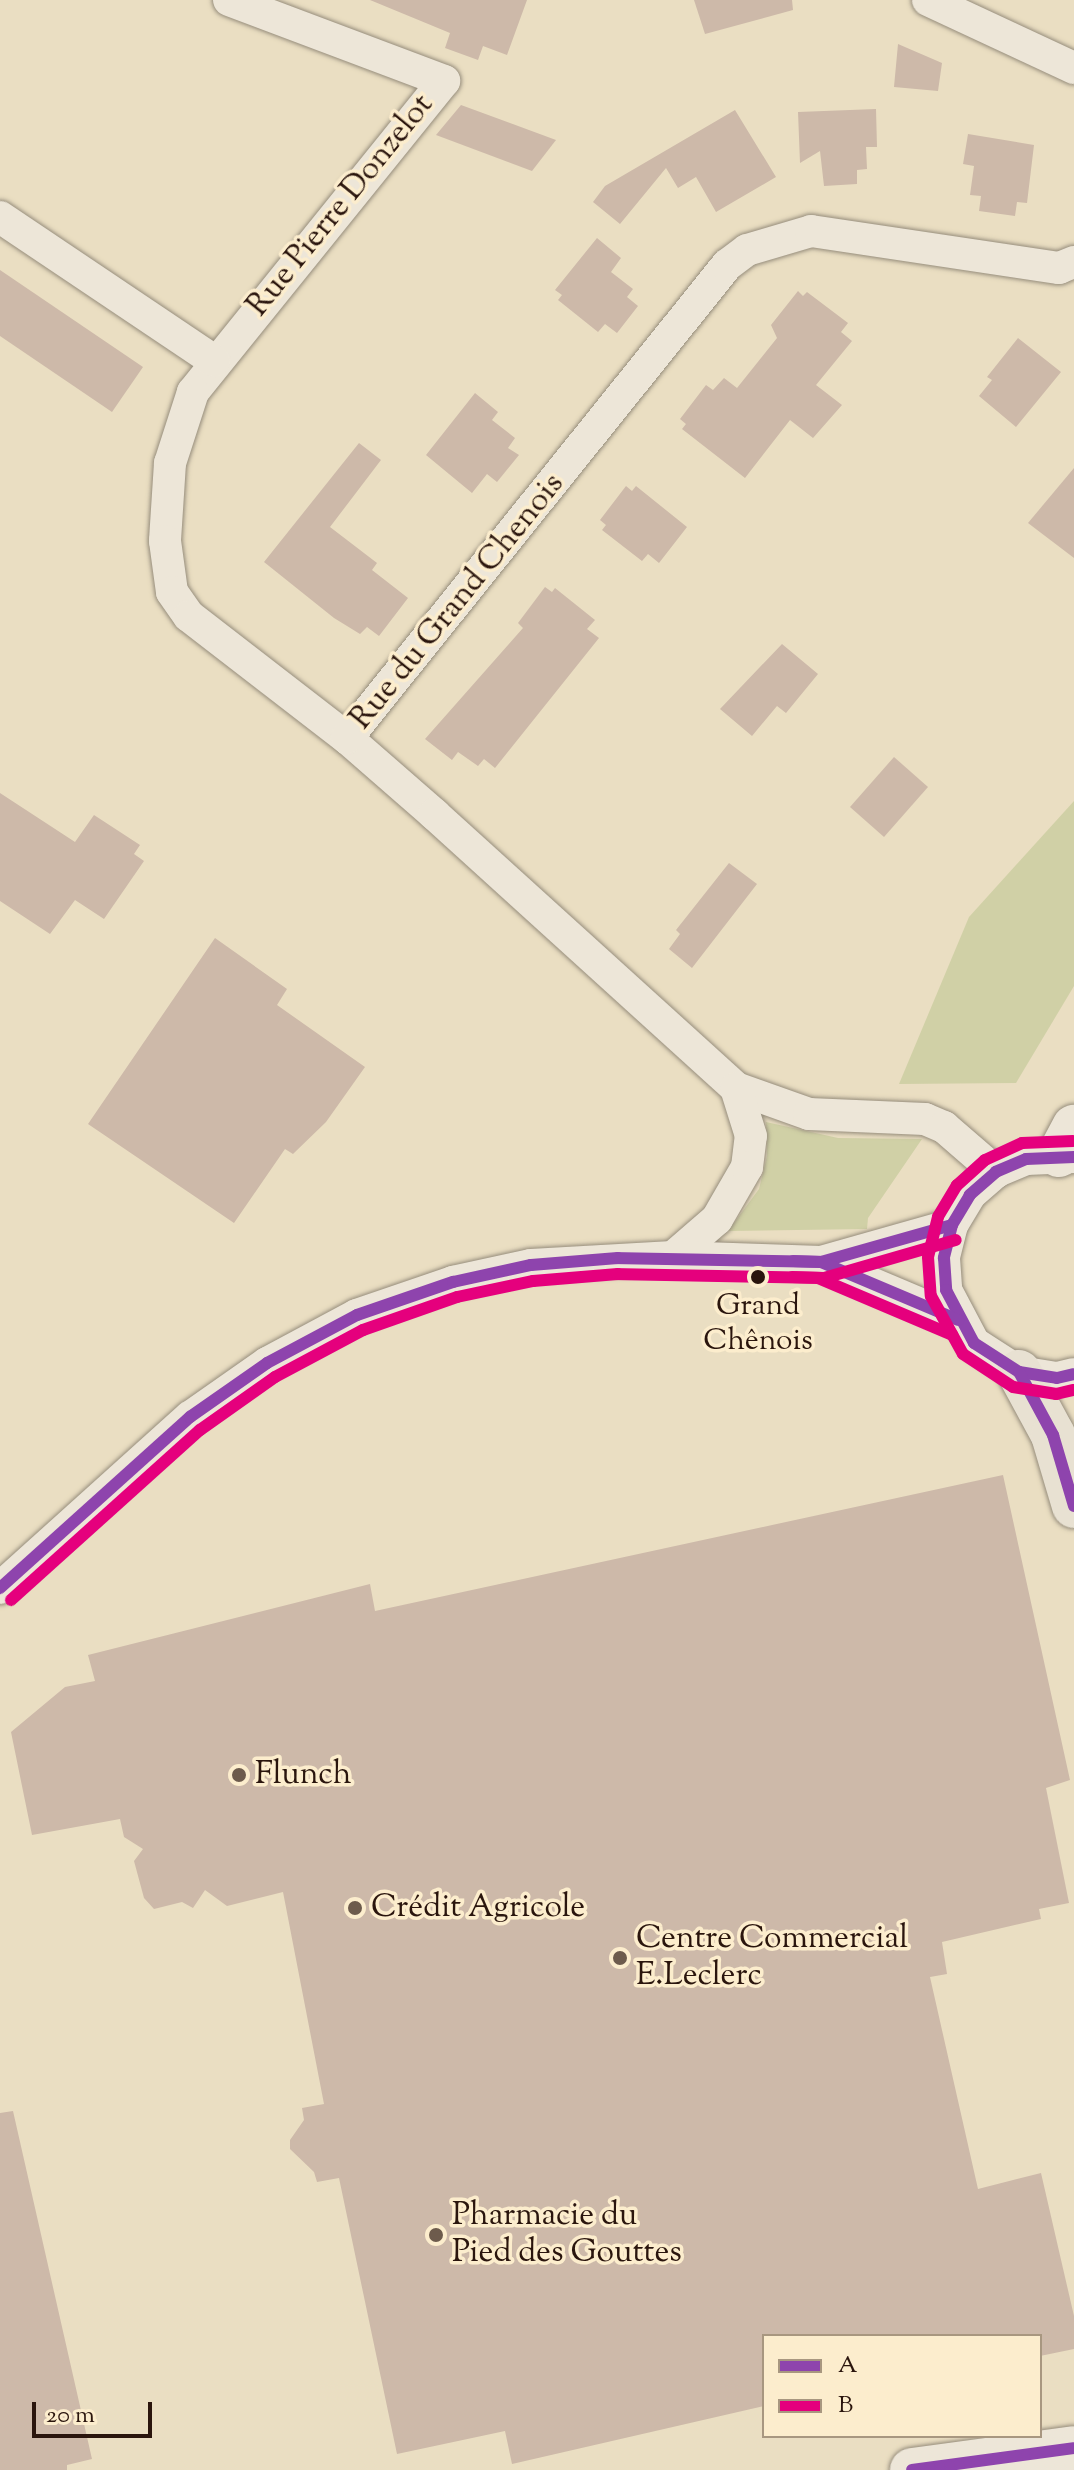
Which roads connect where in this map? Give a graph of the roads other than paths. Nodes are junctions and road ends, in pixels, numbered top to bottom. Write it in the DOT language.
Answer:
graph roads {
  1 [pos="229,0"];
  2 [pos="928,0"];
  3 [pos="1074,68"];
  4 [pos="0,217"];
  5 [pos="1074,262"];
  6 [pos="214,361"];
  7 [pos="347,738"];
  8 [pos="736,1088"];
  9 [pos="1069,1146"];
  10 [pos="996,1172"];
  11 [pos="952,1225"];
  12 [pos="673,1257"];
  13 [pos="821,1262"];
  14 [pos="958,1320"];
  15 [pos="1019,1372"];
  16 [pos="1074,1374"];
  17 [pos="1074,1506"];
  18 [pos="0,1588"];
  19 [pos="1074,2448"];
  20 [pos="912,2470"];
  1 -- 6 [label="street, Rue Pierre Donzelot"];
  2 -- 3 [label="street"];
  4 -- 6 [label="street"];
  5 -- 7 [label="street, Rue du Grand Chenois"];
  6 -- 7 [label="street, Rue Pierre Donzelot"];
  7 -- 8 [label="street, Rue du Grand Chenois"];
  8 -- 10 [label="street, Rue du Grand Chenois"];
  8 -- 12 [label="street"];
  9 -- 10 [label="street"];
  10 -- 11 [label="street"];
  11 -- 13 [label="street"];
  11 -- 14 [label="street"];
  12 -- 13 [label="street"];
  12 -- 18 [label="street"];
  13 -- 14 [label="street"];
  14 -- 15 [label="street"];
  15 -- 16 [label="street"];
  15 -- 17 [label="main road"];
  19 -- 20 [label="street"];
}
